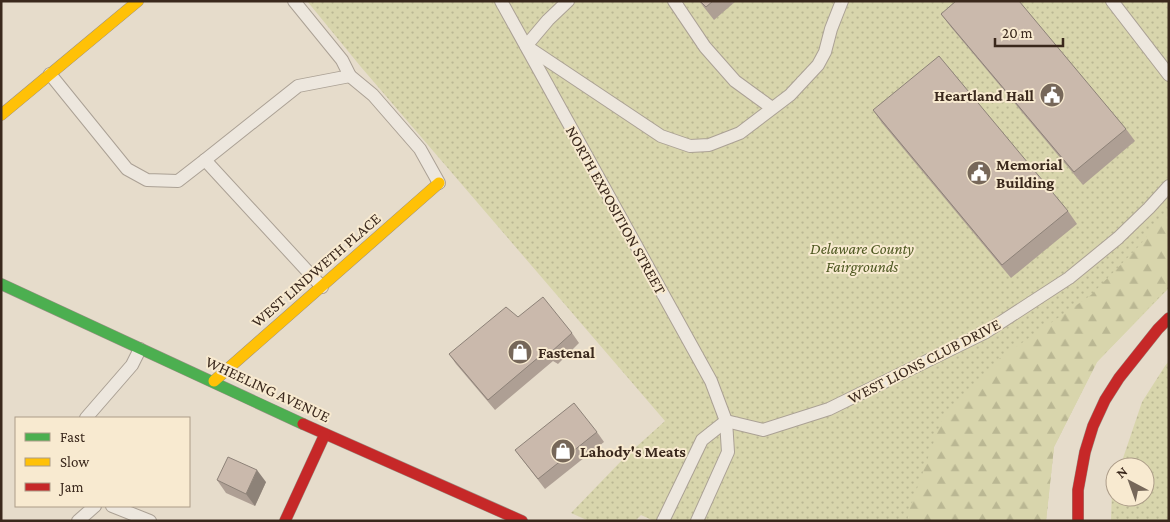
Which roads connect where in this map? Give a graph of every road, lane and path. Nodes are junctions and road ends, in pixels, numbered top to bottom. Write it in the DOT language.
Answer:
graph roads {
  1 [pos="138,1"];
  2 [pos="294,1"];
  3 [pos="501,1"];
  4 [pos="568,1"];
  5 [pos="674,1"];
  6 [pos="842,1"];
  7 [pos="1112,1"];
  8 [pos="526,46"];
  9 [pos="50,74"];
  10 [pos="1169,74"];
  11 [pos="350,76"];
  12 [pos="772,108"];
  13 [pos="1,115"];
  14 [pos="205,160"];
  15 [pos="439,183"];
  16 [pos="1169,186"];
  17 [pos="1,284"];
  18 [pos="322,287"];
  19 [pos="1169,318"];
  20 [pos="140,348"];
  21 [pos="214,382"];
  22 [pos="87,417"];
  23 [pos="726,421"];
  24 [pos="325,434"];
  25 [pos="94,507"];
  26 [pos="115,507"];
  27 [pos="78,521"];
  28 [pos="150,521"];
  29 [pos="285,521"];
  30 [pos="522,521"];
  31 [pos="663,521"];
  32 [pos="697,521"];
  33 [pos="1078,521"];
  1 -- 9 [label="street"];
  2 -- 11 [label="lane"];
  3 -- 8 [label="lane, NORTH EXPOSITION STREET"];
  4 -- 8 [label="lane"];
  5 -- 12 [label="lane"];
  6 -- 12 [label="lane"];
  7 -- 10 [label="lane"];
  8 -- 12 [label="lane"];
  8 -- 23 [label="lane, NORTH EXPOSITION STREET"];
  9 -- 13 [label="street"];
  9 -- 14 [label="lane"];
  11 -- 14 [label="lane"];
  11 -- 15 [label="lane"];
  14 -- 18 [label="lane"];
  15 -- 18 [label="street, WEST LINDWETH PLACE"];
  16 -- 23 [label="lane, WEST LIONS CLUB DRIVE"];
  17 -- 20 [label="street, WHEELING AVENUE"];
  18 -- 21 [label="street, WEST LINDWETH PLACE"];
  19 -- 33 [label="street"];
  20 -- 21 [label="street, WHEELING AVENUE"];
  20 -- 22 [label="lane"];
  21 -- 24 [label="street, WHEELING AVENUE"];
  23 -- 31 [label="lane"];
  23 -- 32 [label="lane"];
  24 -- 29 [label="street"];
  24 -- 30 [label="street, WHEELING AVENUE"];
  25 -- 27 [label="lane"];
  26 -- 28 [label="lane"];
}
